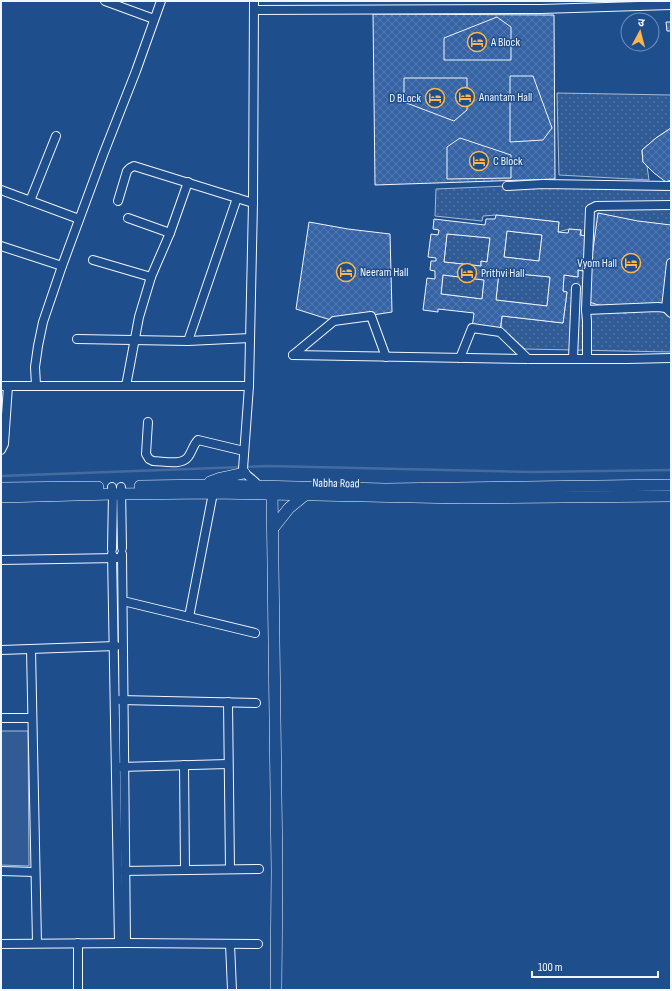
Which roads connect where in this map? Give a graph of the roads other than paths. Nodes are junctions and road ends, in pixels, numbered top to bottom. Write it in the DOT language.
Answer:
graph roads {
  1 [pos="105,1"];
  2 [pos="161,1"];
  3 [pos="254,1"];
  4 [pos="456,5"];
  5 [pos="671,5"];
  6 [pos="254,10"];
  7 [pos="154,19"];
  8 [pos="56,136"];
  9 [pos="188,182"];
  10 [pos="507,186"];
  11 [pos="671,186"];
  12 [pos="1,190"];
  13 [pos="236,198"];
  14 [pos="30,201"];
  15 [pos="118,201"];
  16 [pos="253,203"];
  17 [pos="671,205"];
  18 [pos="128,218"];
  19 [pos="80,219"];
  20 [pos="170,233"];
  21 [pos="1,246"];
  22 [pos="93,260"];
  23 [pos="671,263"];
  24 [pos="62,266"];
  25 [pos="151,277"];
  26 [pos="576,288"];
  27 [pos="586,310"];
  28 [pos="669,310"];
  29 [pos="77,338"];
  30 [pos="250,338"];
  31 [pos="134,339"];
  32 [pos="188,341"];
  33 [pos="386,357"];
  34 [pos="460,358"];
  35 [pos="574,358"];
  36 [pos="587,358"];
  37 [pos="671,358"];
  38 [pos="528,359"];
  39 [pos="36,385"];
  40 [pos="4,386"];
  41 [pos="126,386"];
  42 [pos="249,386"];
  43 [pos="148,422"];
  44 [pos="1,450"];
  45 [pos="244,451"];
  46 [pos="244,469"];
  47 [pos="204,485"];
  48 [pos="671,486"];
  49 [pos="1,488"];
  50 [pos="117,490"];
  51 [pos="257,490"];
  52 [pos="272,490"];
  53 [pos="213,493"];
  54 [pos="440,493"];
  55 [pos="304,495"];
  56 [pos="671,496"];
  57 [pos="1,497"];
  58 [pos="274,527"];
  59 [pos="122,553"];
  60 [pos="112,554"];
  61 [pos="1,560"];
  62 [pos="123,601"];
  63 [pos="189,617"];
  64 [pos="255,633"];
  65 [pos="123,645"];
  66 [pos="112,646"];
  67 [pos="31,649"];
  68 [pos="1,650"];
  69 [pos="114,700"];
  70 [pos="124,700"];
  71 [pos="228,702"];
  72 [pos="256,703"];
  73 [pos="1,718"];
  74 [pos="31,718"];
  75 [pos="228,764"];
  76 [pos="184,765"];
  77 [pos="125,766"];
  78 [pos="115,767"];
  79 [pos="185,869"];
  80 [pos="230,869"];
  81 [pos="259,869"];
  82 [pos="126,870"];
  83 [pos="1,871"];
  84 [pos="117,871"];
  85 [pos="35,872"];
  86 [pos="37,943"];
  87 [pos="78,943"];
  88 [pos="123,943"];
  89 [pos="1,944"];
  90 [pos="230,944"];
  91 [pos="258,944"];
  92 [pos="78,990"];
  93 [pos="232,990"];
  94 [pos="276,990"];
  1 -- 7 [label="street"];
  2 -- 7 [label="street"];
  3 -- 6 [label="street"];
  4 -- 5 [label="street"];
  4 -- 6 [label="street"];
  6 -- 16 [label="street"];
  7 -- 19 [label="street"];
  8 -- 14 [label="street"];
  9 -- 13 [label="street"];
  9 -- 15 [label="street"];
  9 -- 20 [label="street"];
  10 -- 11 [label="street"];
  12 -- 14 [label="street"];
  13 -- 16 [label="street"];
  13 -- 32 [label="street"];
  14 -- 19 [label="street"];
  16 -- 30 [label="street"];
  17 -- 27 [label="street"];
  18 -- 20 [label="street"];
  19 -- 24 [label="street"];
  20 -- 25 [label="street"];
  21 -- 24 [label="street"];
  22 -- 25 [label="street"];
  23 -- 28 [label="street"];
  24 -- 39 [label="street"];
  25 -- 31 [label="street"];
  26 -- 35 [label="street"];
  27 -- 28 [label="street"];
  27 -- 36 [label="street"];
  29 -- 31 [label="street"];
  30 -- 32 [label="street"];
  30 -- 42 [label="street"];
  31 -- 32 [label="street"];
  31 -- 41 [label="street"];
  33 -- 33 [label="street"];
  33 -- 34 [label="street"];
  34 -- 38 [label="street"];
  34 -- 38 [label="street"];
  35 -- 36 [label="street"];
  35 -- 38 [label="street"];
  36 -- 37 [label="street"];
  39 -- 40 [label="street"];
  39 -- 41 [label="street"];
  40 -- 44 [label="street"];
  41 -- 42 [label="street"];
  42 -- 45 [label="street"];
  43 -- 45 [label="street"];
  45 -- 46 [label="street"];
  46 -- 47 [label="main road"];
  46 -- 51 [label="street"];
  47 -- 50 [label="main road, Nabha Road"];
  47 -- 51 [label="main road, Nabha Road"];
  48 -- 54 [label="main road, Nabha Road"];
  49 -- 50 [label="main road, Nabha Road"];
  50 -- 53 [label="main road, Nabha Road"];
  50 -- 57 [label="main road, Nabha Road"];
  50 -- 59 [label="street"];
  50 -- 60 [label="street"];
  51 -- 52 [label="main road, Nabha Road"];
  51 -- 53 [label="main road, Nabha Road"];
  52 -- 54 [label="main road, Nabha Road"];
  52 -- 55 [label="main road, Nabha Road"];
  52 -- 58 [label="main road"];
  53 -- 63 [label="street"];
  54 -- 55 [label="main road, Nabha Road"];
  54 -- 56 [label="main road, Nabha Road"];
  55 -- 58 [label="main road"];
  58 -- 94 [label="main road"];
  59 -- 60 [label="street"];
  59 -- 62 [label="street"];
  60 -- 61 [label="street"];
  60 -- 66 [label="street"];
  62 -- 63 [label="street"];
  62 -- 65 [label="street"];
  63 -- 64 [label="street"];
  65 -- 66 [label="street"];
  65 -- 70 [label="street"];
  66 -- 67 [label="street"];
  66 -- 69 [label="street"];
  67 -- 68 [label="street"];
  67 -- 74 [label="street"];
  69 -- 70 [label="street"];
  69 -- 78 [label="street"];
  70 -- 71 [label="street"];
  70 -- 77 [label="street"];
  71 -- 72 [label="street"];
  71 -- 75 [label="street"];
  73 -- 74 [label="street"];
  74 -- 85 [label="street"];
  75 -- 76 [label="street"];
  75 -- 80 [label="street"];
  76 -- 77 [label="street"];
  76 -- 79 [label="street"];
  77 -- 78 [label="street"];
  77 -- 82 [label="street"];
  78 -- 84 [label="street"];
  79 -- 80 [label="street"];
  79 -- 82 [label="street"];
  80 -- 81 [label="street"];
  82 -- 84 [label="street"];
  82 -- 88 [label="street"];
  83 -- 85 [label="street"];
  84 -- 88 [label="street"];
  85 -- 86 [label="street"];
  86 -- 87 [label="street"];
  86 -- 89 [label="street"];
  87 -- 88 [label="street"];
  87 -- 92 [label="street"];
  88 -- 90 [label="street"];
  90 -- 91 [label="street"];
  90 -- 93 [label="street"];
}
